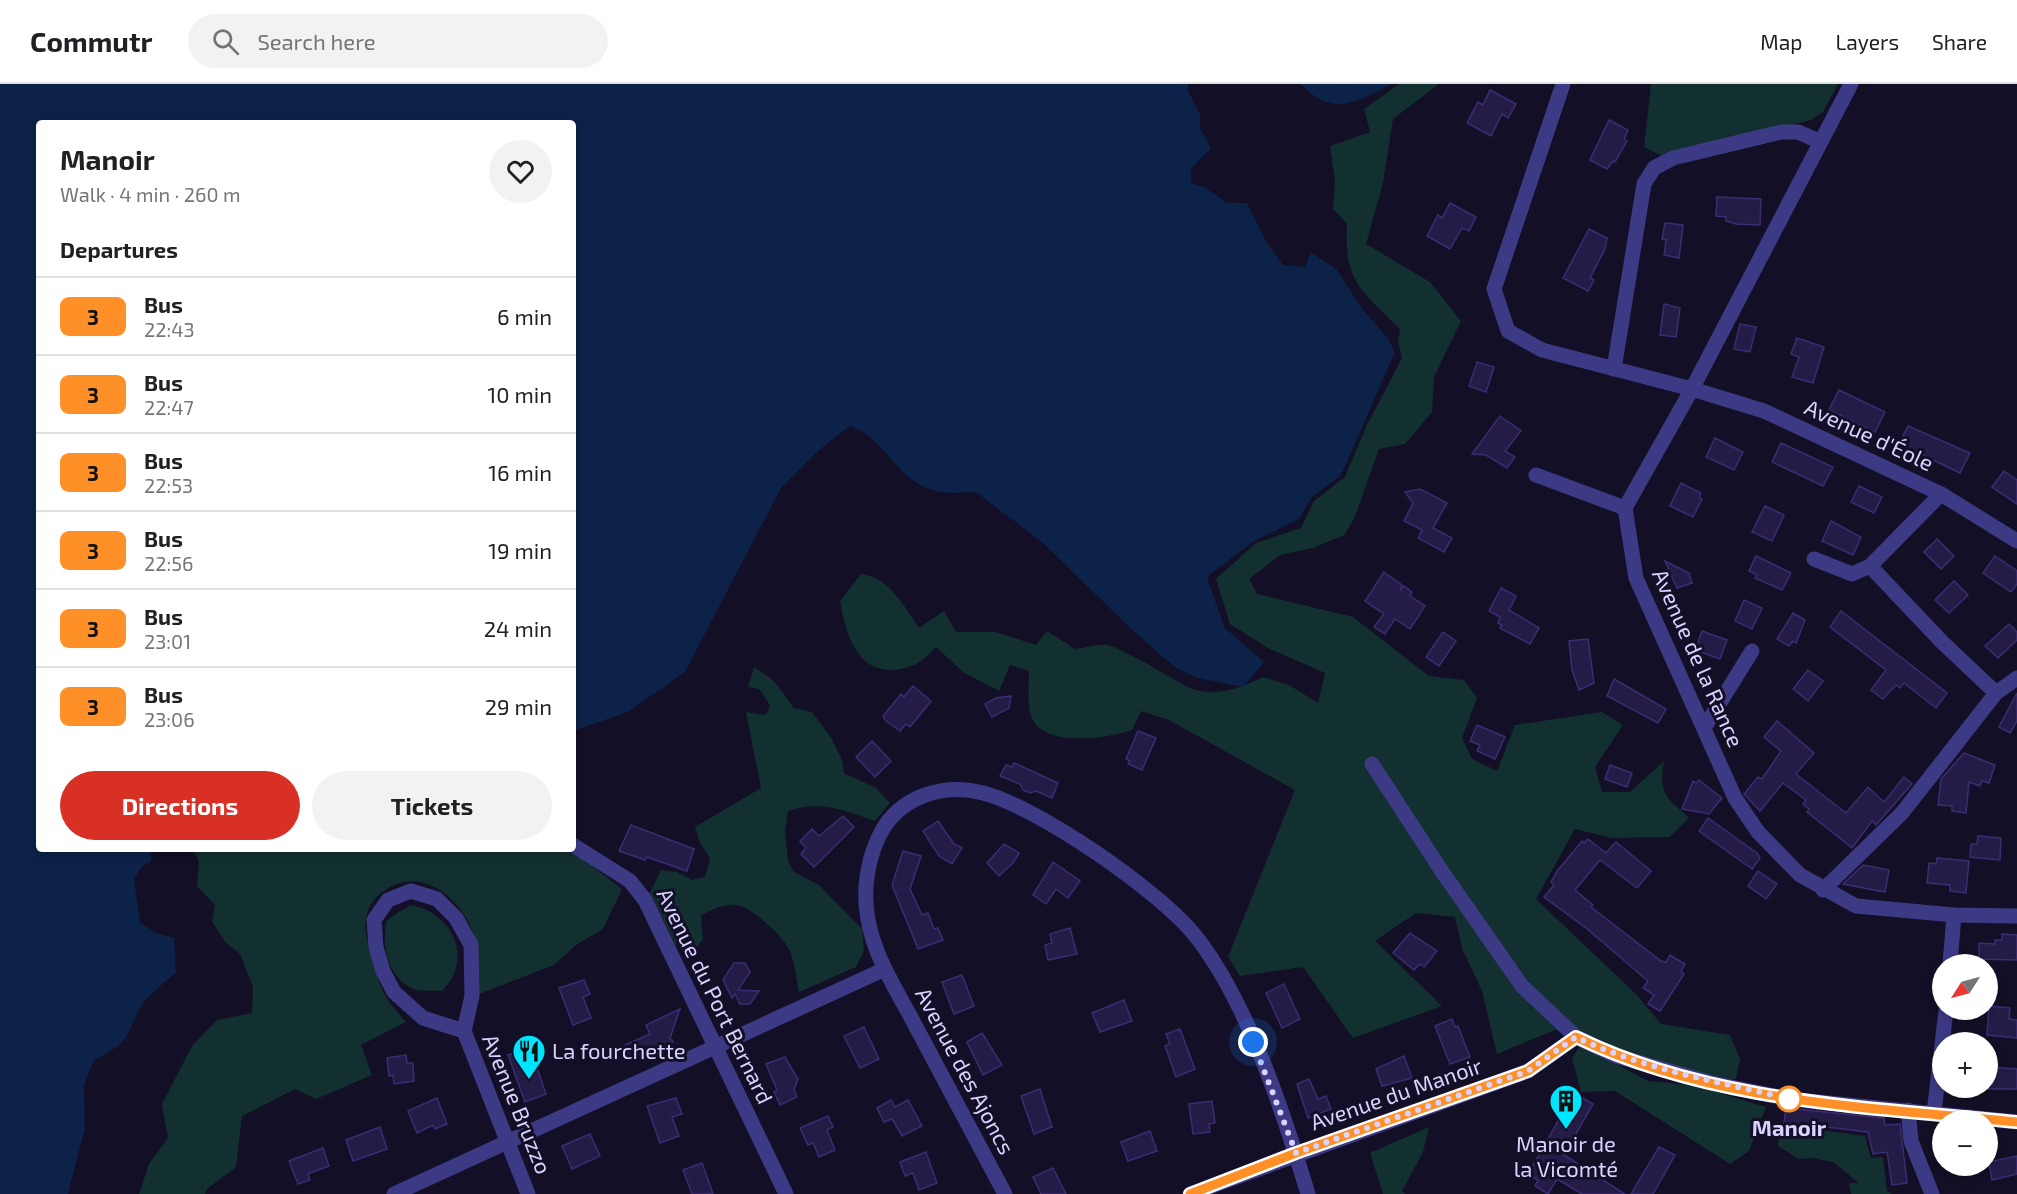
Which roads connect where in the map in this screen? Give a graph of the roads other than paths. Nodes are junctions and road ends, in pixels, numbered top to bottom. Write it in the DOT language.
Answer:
graph roads {
  1 [pos="1563,84"];
  2 [pos="1851,84"];
  3 [pos="1819,141"];
  4 [pos="1614,369"];
  5 [pos="1692,389"];
  6 [pos="1536,475"];
  7 [pos="1941,494"];
  8 [pos="1625,508"];
  9 [pos="2017,541"];
  10 [pos="1814,559"];
  11 [pos="1870,566"];
  12 [pos="1752,651"];
  13 [pos="2017,678"];
  14 [pos="1996,693"];
  15 [pos="1704,728"];
  16 [pos="1372,764"];
  17 [pos="576,846"];
  18 [pos="1823,890"];
  19 [pos="1954,915"];
  20 [pos="2017,916"];
  21 [pos="1951,954"];
  22 [pos="885,969"];
  23 [pos="1945,1020"];
  24 [pos="464,1031"];
  25 [pos="1576,1037"];
  26 [pos="717,1048"];
  27 [pos="1908,1110"];
  28 [pos="1934,1110"];
  29 [pos="1932,1113"];
  30 [pos="1998,1120"];
  31 [pos="2017,1122"];
  32 [pos="508,1143"];
  33 [pos="1296,1153"];
  34 [pos="394,1194"];
  35 [pos="528,1194"];
  36 [pos="786,1194"];
  37 [pos="1005,1194"];
  38 [pos="1190,1194"];
  39 [pos="1308,1194"];
  40 [pos="1932,1194"];
  1 -- 4 [label="street, Avenue d'Éole"];
  2 -- 3 [label="street"];
  3 -- 4 [label="street"];
  3 -- 5 [label="street"];
  4 -- 5 [label="street, Avenue d'Éole"];
  5 -- 7 [label="street, Avenue d'Éole"];
  5 -- 8 [label="street"];
  6 -- 8 [label="street"];
  7 -- 9 [label="street, Avenue d'Éole"];
  7 -- 11 [label="street"];
  8 -- 15 [label="street, Avenue de la Rance"];
  10 -- 11 [label="street"];
  11 -- 14 [label="street"];
  12 -- 15 [label="street"];
  13 -- 14 [label="street"];
  14 -- 18 [label="street"];
  15 -- 18 [label="street, Avenue de la Rance"];
  16 -- 25 [label="street"];
  17 -- 26 [label="street, Avenue du Port Bernard"];
  18 -- 19 [label="street, Avenue de la Rance"];
  19 -- 20 [label="street, Avenue de la Rance"];
  19 -- 21 [label="street"];
  22 -- 26 [label="street"];
  22 -- 33 [label="street"];
  22 -- 37 [label="street, Avenue des Ajoncs"];
  23 -- 28 [label="street"];
  24 -- 24 [label="street, Avenue Bruzzo"];
  24 -- 32 [label="street, Avenue Bruzzo"];
  25 -- 27 [label="street"];
  25 -- 33 [label="street, Avenue du Manoir"];
  26 -- 32 [label="street"];
  26 -- 36 [label="street, Avenue du Port Bernard"];
  27 -- 29 [label="street"];
  27 -- 40 [label="street"];
  30 -- 31 [label="street"];
  32 -- 34 [label="street"];
  32 -- 35 [label="street, Avenue Bruzzo"];
  33 -- 38 [label="street, Avenue du Manoir"];
  33 -- 39 [label="street"];
}
